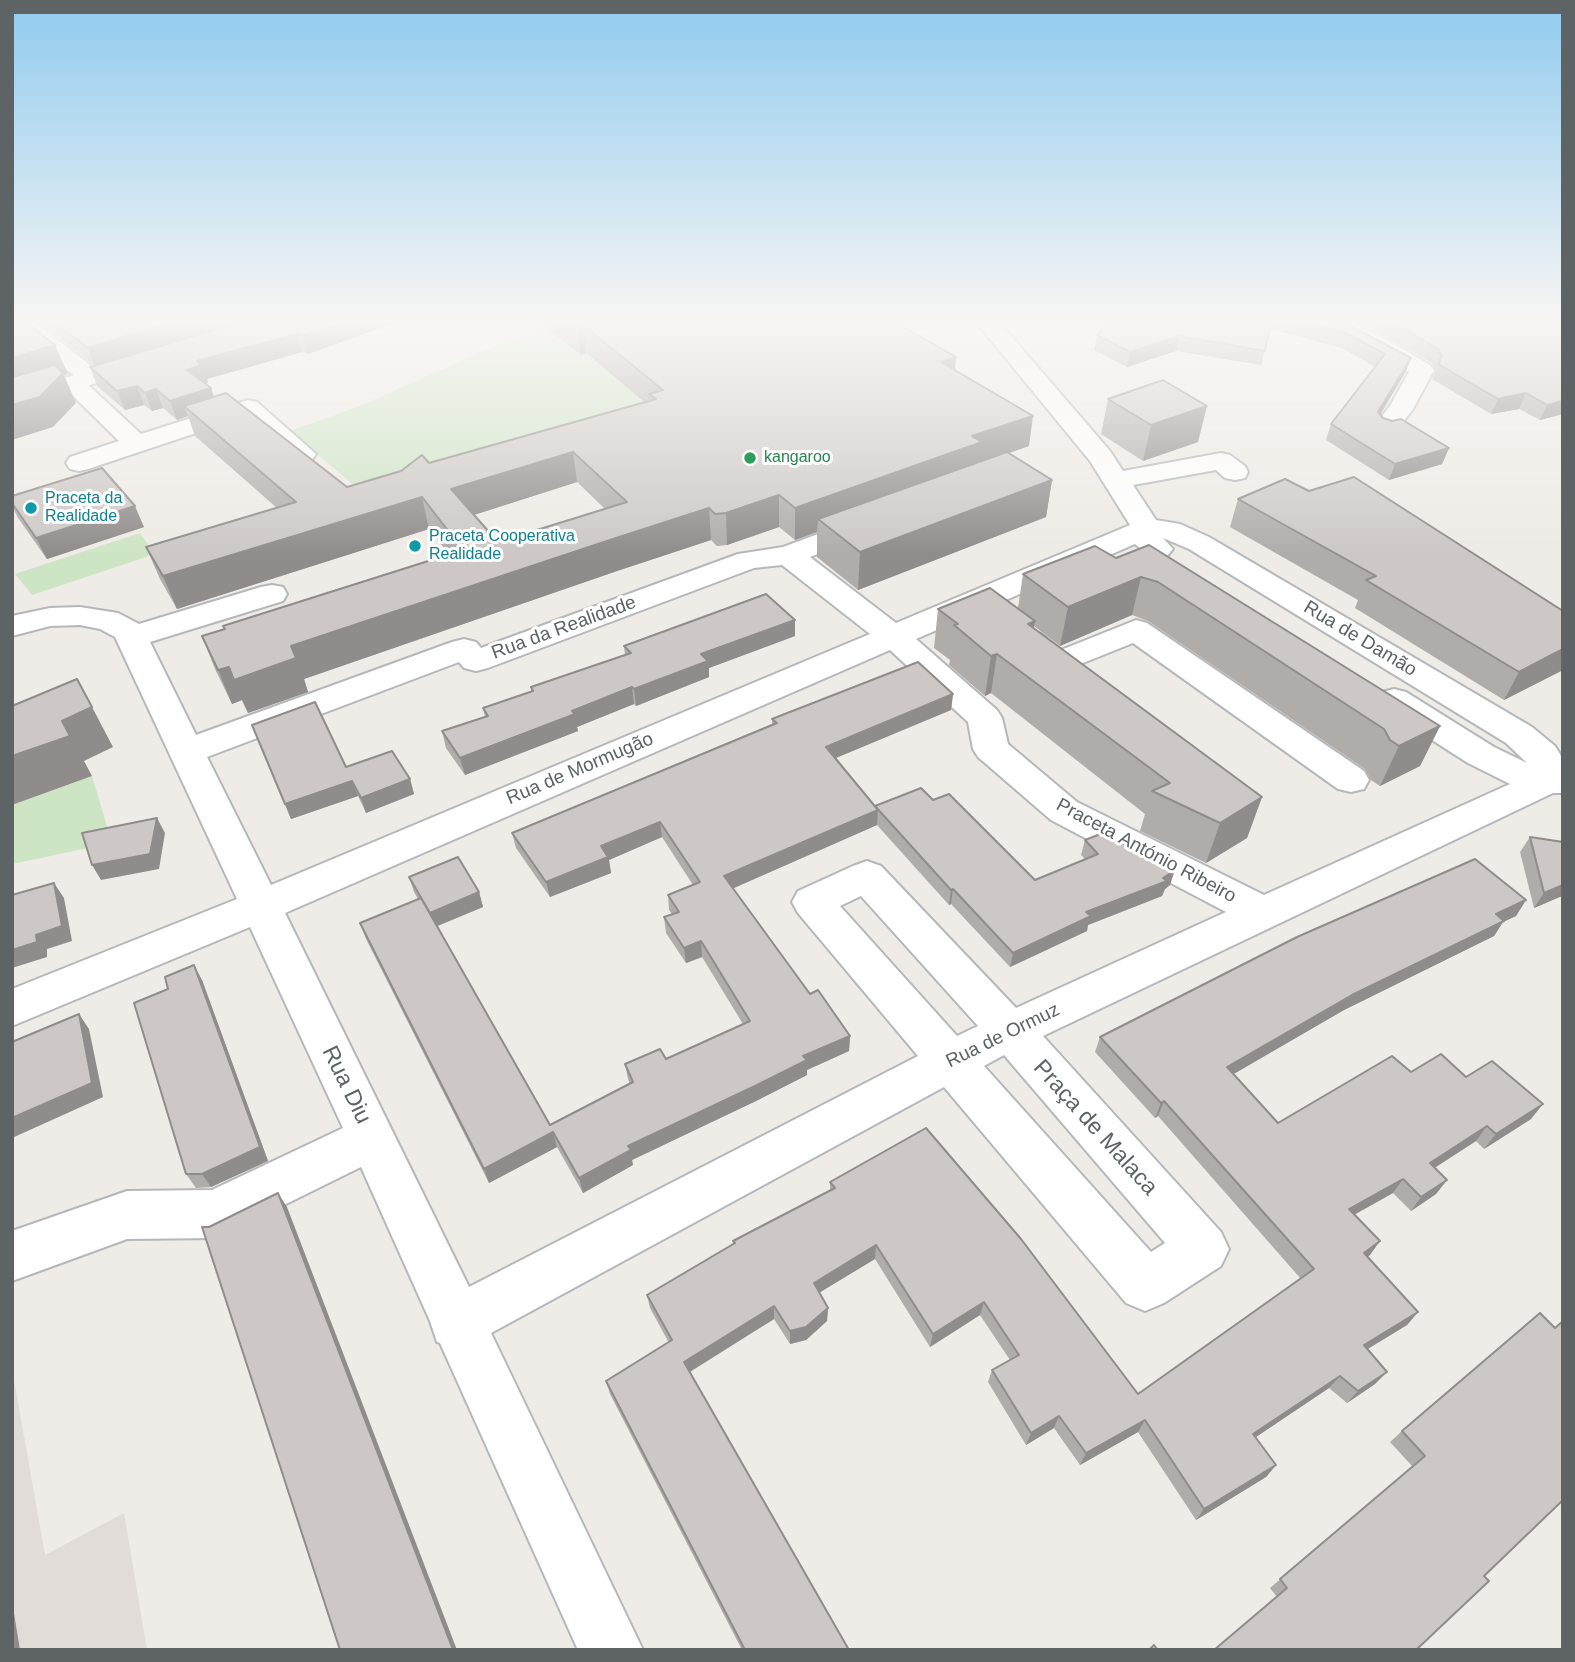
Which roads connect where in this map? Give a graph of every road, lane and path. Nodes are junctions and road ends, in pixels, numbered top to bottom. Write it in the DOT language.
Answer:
graph roads {
  1 [pos="99,400"];
  2 [pos="1052,400"];
  3 [pos="1406,400"];
  4 [pos="1387,426"];
  5 [pos="137,444"];
  6 [pos="303,454"];
  7 [pos="79,463"];
  8 [pos="1235,472"];
  9 [pos="1115,480"];
  10 [pos="892,516"];
  11 [pos="1147,528"];
  12 [pos="788,555"];
  13 [pos="272,594"];
  14 [pos="976,601"];
  15 [pos="1247,607"];
  16 [pos="12,626"];
  17 [pos="892,635"];
  18 [pos="132,637"];
  19 [pos="1364,681"];
  20 [pos="188,751"];
  21 [pos="1559,779"];
  22 [pos="1351,780"];
  23 [pos="261,906"];
  24 [pos="1263,913"];
  25 [pos="12,1008"];
  26 [pos="1010,1031"];
  27 [pos="950,1062"];
  28 [pos="372,1138"];
  29 [pos="12,1256"];
  30 [pos="456,1323"];
  31 [pos="611,1650"];
  1 -- 5 [label="street"];
  2 -- 9 [label="street"];
  3 -- 4 [label="street"];
  5 -- 6 [label="street"];
  5 -- 7 [label="street"];
  8 -- 9 [label="street"];
  9 -- 11 [label="street"];
  10 -- 12 [label="street, Rua da Realidade"];
  11 -- 14 [label="street, Rua de Mormugão"];
  11 -- 15 [label="street"];
  11 -- 21 [label="street, Rua de Damão"];
  12 -- 17 [label="street"];
  12 -- 20 [label="street, Rua da Realidade"];
  13 -- 18 [label="street"];
  14 -- 17 [label="street, Rua de Mormugão"];
  14 -- 22 [label="street"];
  16 -- 18 [label="street"];
  17 -- 23 [label="street, Rua de Mormugão"];
  17 -- 24 [label="street, Praceta António Ribeiro"];
  18 -- 20 [label="street, Rua Diu"];
  19 -- 21 [label="street, Rua de Damão"];
  20 -- 23 [label="street, Rua Diu"];
  21 -- 24 [label="street, Rua de Ormuz"];
  23 -- 25 [label="street, Rua de Mormugão"];
  23 -- 28 [label="street, Rua Diu"];
  24 -- 26 [label="street, Rua de Ormuz"];
  26 -- 27 [label="street, Rua de Ormuz"];
  26 -- 27 [label="street, Praça de Malaca"];
  26 -- 27 [label="street, Praça de Malaca"];
  27 -- 30 [label="street, Rua de Ormuz"];
  28 -- 29 [label="street"];
  28 -- 30 [label="street, Rua Diu"];
  30 -- 31 [label="street, Rua Diu"];
}
